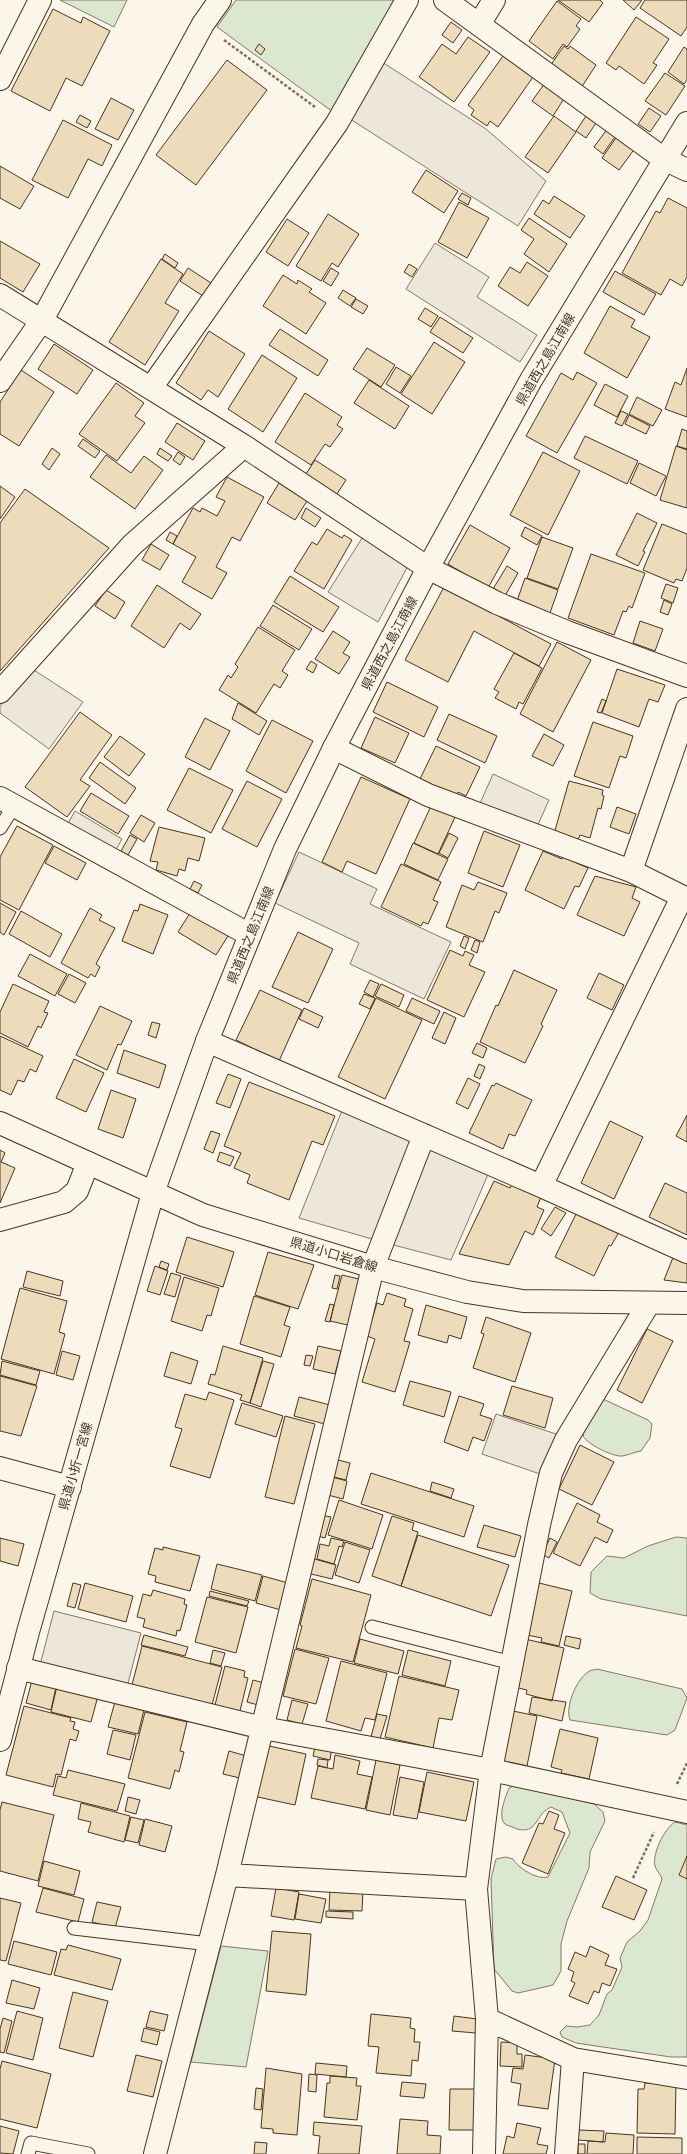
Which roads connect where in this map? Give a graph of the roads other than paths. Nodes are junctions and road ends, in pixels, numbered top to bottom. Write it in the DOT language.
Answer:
graph roads {
  1 [pos="40,0"];
  2 [pos="220,0"];
  3 [pos="407,0"];
  4 [pos="445,0"];
  5 [pos="494,0"];
  6 [pos="480,24"];
  7 [pos="0,79"];
  8 [pos="687,123"];
  9 [pos="664,159"];
  10 [pos="687,170"];
  11 [pos="0,295"];
  12 [pos="42,320"];
  13 [pos="0,381"];
  14 [pos="151,388"];
  15 [pos="244,446"];
  16 [pos="428,568"];
  17 [pos="687,676"];
  18 [pos="0,692"];
  19 [pos="687,709"];
  20 [pos="334,748"];
  21 [pos="7,802"];
  22 [pos="0,828"];
  23 [pos="631,871"];
  24 [pos="684,898"];
  25 [pos="250,935"];
  26 [pos="207,1041"];
  27 [pos="0,1123"];
  28 [pos="424,1135"];
  29 [pos="88,1163"];
  30 [pos="541,1186"];
  31 [pos="153,1193"];
  32 [pos="0,1220"];
  33 [pos="687,1252"];
  34 [pos="373,1267"];
  35 [pos="649,1303"];
  36 [pos="687,1303"];
  37 [pos="0,1468"];
  38 [pos="70,1487"];
  39 [pos="372,1626"];
  40 [pos="512,1663"];
  41 [pos="18,1668"];
  42 [pos="5,1700"];
  43 [pos="262,1728"];
  44 [pos="0,1740"];
  45 [pos="492,1770"];
  46 [pos="687,1812"];
  47 [pos="227,1875"];
  48 [pos="476,1889"];
  49 [pos="74,1928"];
  50 [pos="209,1944"];
  51 [pos="487,2019"];
  52 [pos="573,2059"];
  53 [pos="687,2078"];
  54 [pos="28,2154"];
  55 [pos="88,2154"];
  56 [pos="155,2154"];
  57 [pos="484,2154"];
  58 [pos="566,2154"];
  1 -- 7 [label="street"];
  2 -- 12 [label="street"];
  3 -- 14 [label="street"];
  4 -- 6 [label="street"];
  5 -- 6 [label="street"];
  6 -- 9 [label="street"];
  8 -- 9 [label="street, 県道西之島江南線"];
  9 -- 10 [label="street"];
  9 -- 16 [label="street, 県道西之島江南線"];
  11 -- 12 [label="street"];
  12 -- 13 [label="street"];
  12 -- 14 [label="street"];
  14 -- 15 [label="street"];
  15 -- 16 [label="street"];
  15 -- 18 [label="street"];
  16 -- 17 [label="street"];
  16 -- 20 [label="street, 県道西之島江南線"];
  19 -- 23 [label="street"];
  20 -- 23 [label="street"];
  20 -- 25 [label="street, 県道西之島江南線"];
  21 -- 22 [label="lane"];
  21 -- 25 [label="street"];
  23 -- 24 [label="street"];
  24 -- 30 [label="street"];
  25 -- 26 [label="street, 県道西之島江南線"];
  26 -- 28 [label="street"];
  26 -- 31 [label="street, 県道西之島江南線"];
  27 -- 29 [label="street, 県道小口岩倉線"];
  28 -- 30 [label="street"];
  28 -- 34 [label="street"];
  29 -- 31 [label="street, 県道小口岩倉線"];
  29 -- 32 [label="street"];
  30 -- 33 [label="street"];
  31 -- 34 [label="street, 県道小口岩倉線"];
  31 -- 38 [label="street, 県道小折一宮線"];
  34 -- 35 [label="street, 県道小口岩倉線"];
  34 -- 43 [label="street"];
  35 -- 36 [label="street, 県道小口岩倉線"];
  35 -- 40 [label="street"];
  37 -- 38 [label="street"];
  38 -- 41 [label="street, 県道小折一宮線"];
  39 -- 40 [label="lane"];
  40 -- 45 [label="street"];
  41 -- 42 [label="street, 県道小折一宮線"];
  41 -- 43 [label="street"];
  42 -- 44 [label="street, 県道小折一宮線"];
  43 -- 45 [label="street"];
  43 -- 47 [label="street"];
  45 -- 46 [label="street"];
  45 -- 48 [label="street"];
  47 -- 48 [label="street"];
  47 -- 50 [label="street"];
  48 -- 51 [label="street"];
  49 -- 50 [label="lane"];
  50 -- 56 [label="street"];
  51 -- 52 [label="street"];
  51 -- 57 [label="street"];
  52 -- 53 [label="street"];
  52 -- 58 [label="street"];
  54 -- 55 [label="lane"];
}
